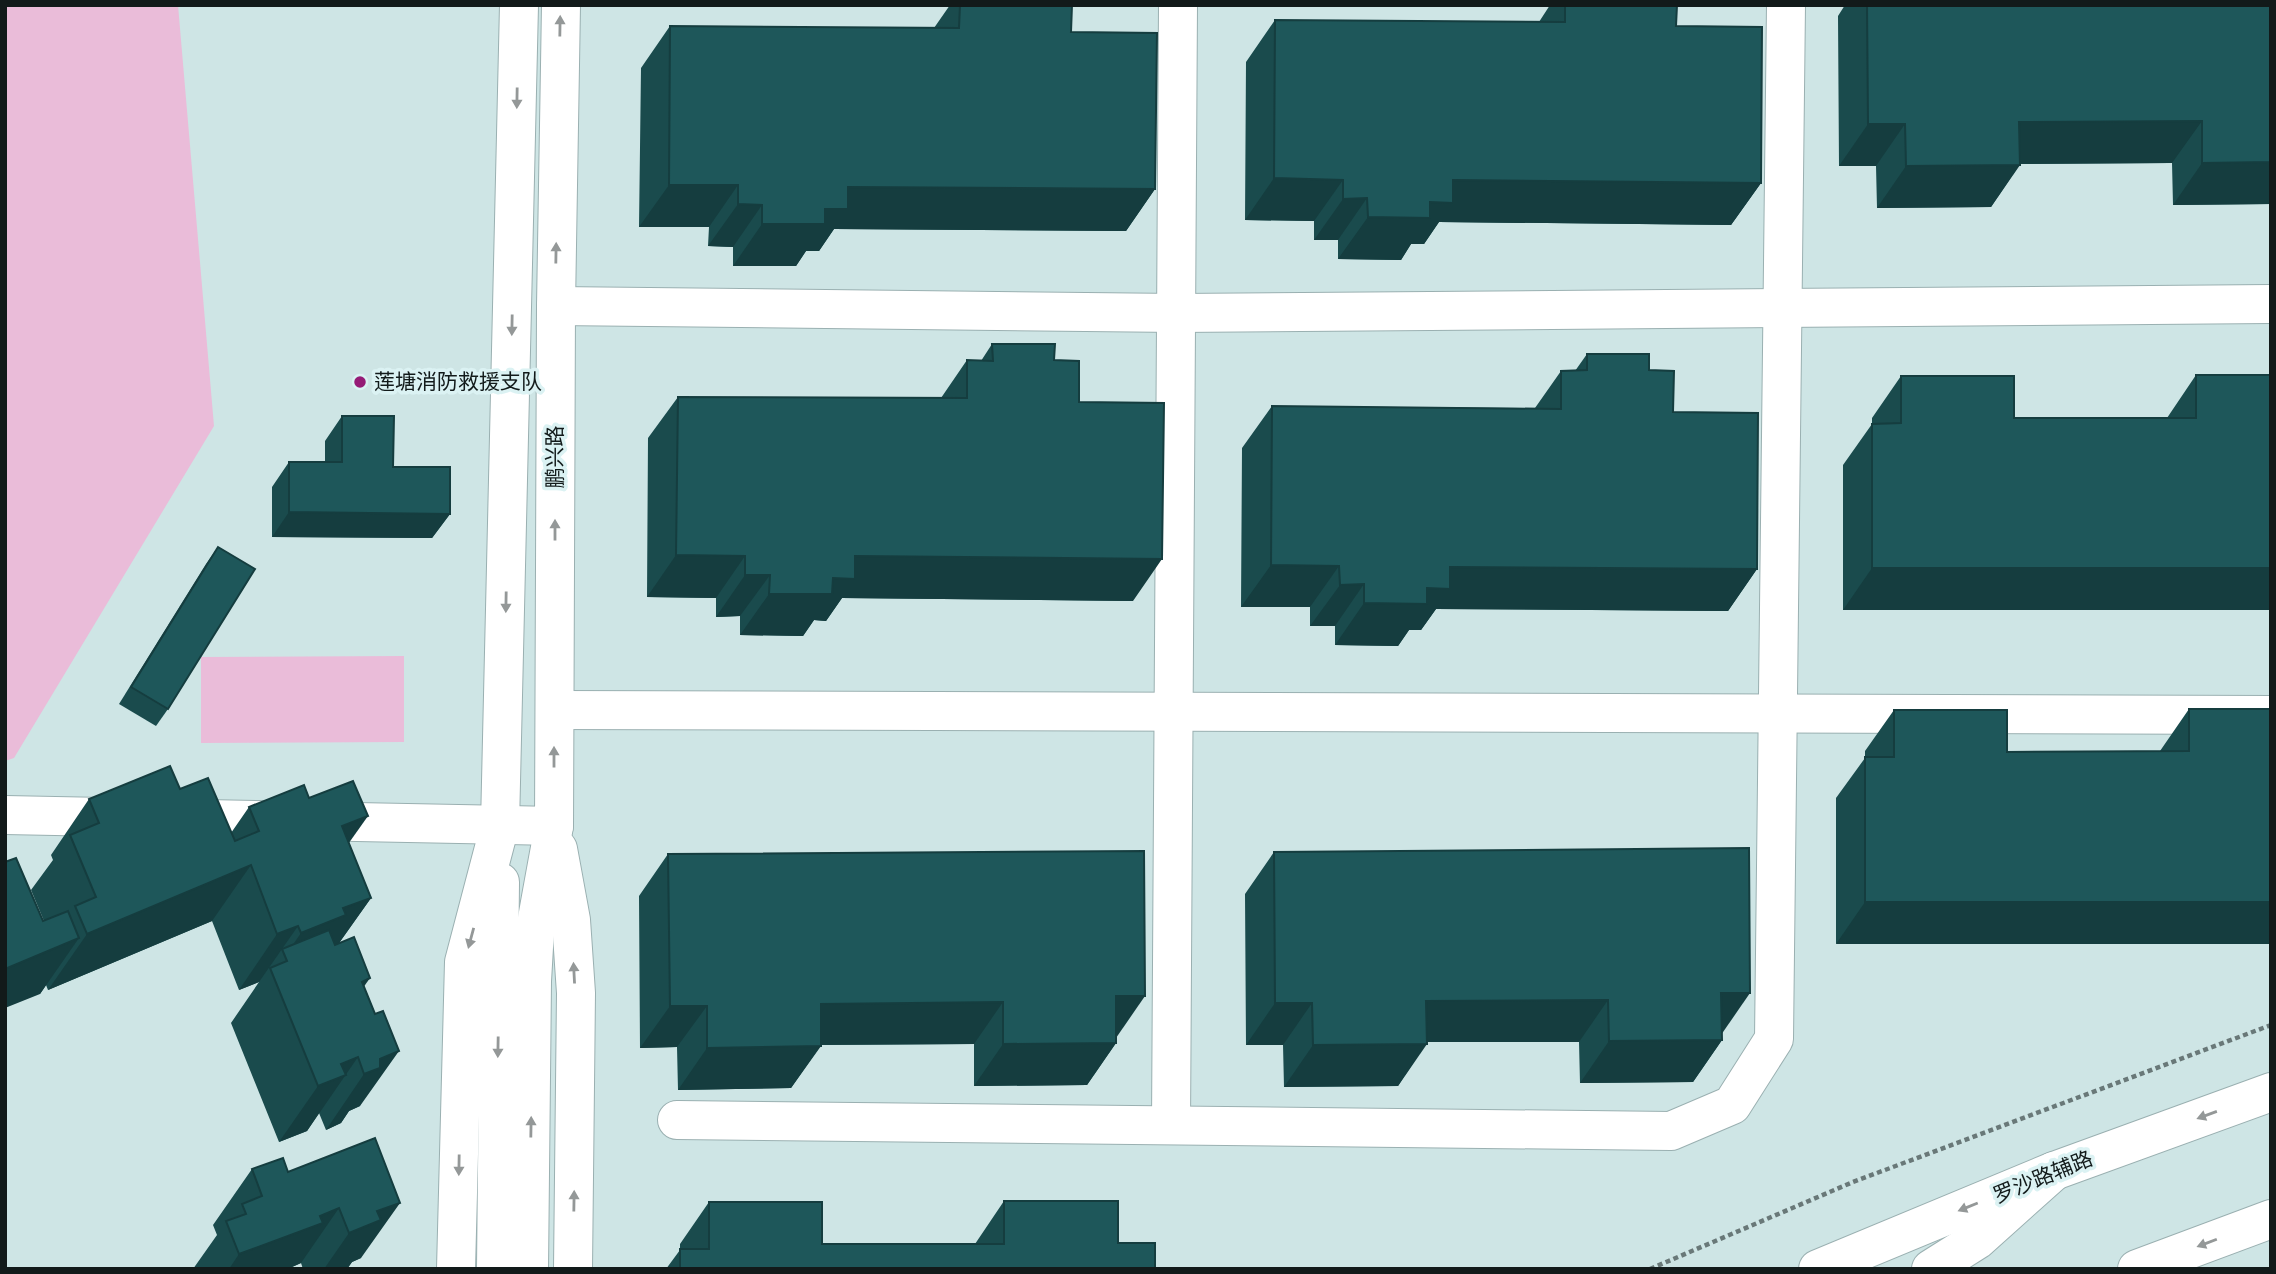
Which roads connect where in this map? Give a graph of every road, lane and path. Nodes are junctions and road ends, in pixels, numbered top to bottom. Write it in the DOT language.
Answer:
graph roads {
  1 [pos="519,5"];
  2 [pos="561,5"];
  3 [pos="1178,5"];
  4 [pos="1786,5"];
  5 [pos="2271,304"];
  6 [pos="555,306"];
  7 [pos="1782,308"];
  8 [pos="1178,313"];
  9 [pos="555,710"];
  10 [pos="1172,712"];
  11 [pos="1778,713"];
  12 [pos="2271,715"];
  13 [pos="5,816"];
  14 [pos="500,825"];
  15 [pos="554,825"];
  16 [pos="516,980"];
  17 [pos="2271,1024"];
  18 [pos="2271,1092"];
  19 [pos="677,1120"];
  20 [pos="1171,1125"];
  21 [pos="2054,1171"];
  22 [pos="2271,1219"];
  23 [pos="456,1269"];
  24 [pos="496,1269"];
  25 [pos="529,1269"];
  26 [pos="573,1269"];
  27 [pos="1650,1269"];
  28 [pos="1818,1269"];
  29 [pos="1931,1269"];
  30 [pos="2137,1269"];
  1 -- 14 [label="main road, one-way"];
  6 -- 2 [label="main road, 鹏兴路, one-way"];
  3 -- 8 [label="main road"];
  4 -- 7 [label="main road"];
  5 -- 7 [label="main road"];
  6 -- 8 [label="main road"];
  9 -- 6 [label="main road, 鹏兴路, one-way"];
  7 -- 8 [label="main road"];
  7 -- 11 [label="main road"];
  8 -- 10 [label="main road"];
  9 -- 10 [label="main road"];
  15 -- 9 [label="main road, 鹏兴路, one-way"];
  10 -- 11 [label="main road"];
  10 -- 20 [label="main road"];
  11 -- 12 [label="main road"];
  11 -- 20 [label="main road"];
  13 -- 14 [label="main road"];
  14 -- 15 [label="main road"];
  14 -- 16 [label="main road"];
  14 -- 23 [label="main road, one-way"];
  15 -- 16 [label="main road"];
  26 -- 15 [label="main road, one-way"];
  16 -- 24 [label="main road, one-way"];
  25 -- 16 [label="main road, one-way"];
  17 -- 27 [label="path"];
  18 -- 21 [label="main road, 罗沙路辅路, one-way"];
  19 -- 20 [label="main road"];
  21 -- 28 [label="main road, 罗沙路辅路, one-way"];
  21 -- 29 [label="main road"];
  22 -- 30 [label="main road, one-way"];
}
